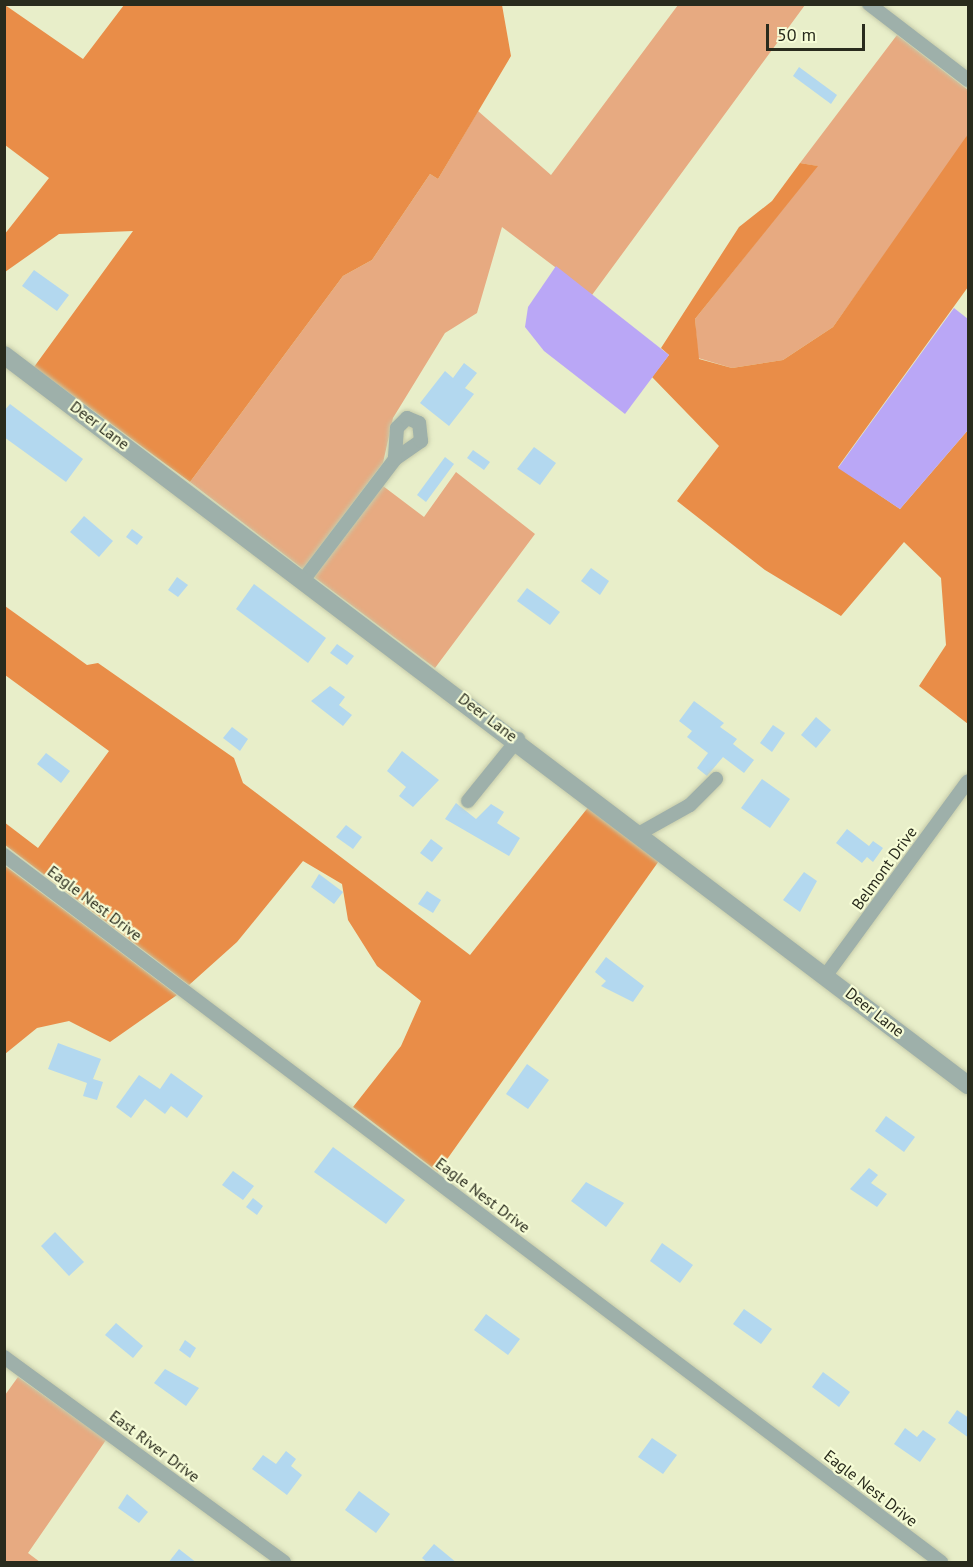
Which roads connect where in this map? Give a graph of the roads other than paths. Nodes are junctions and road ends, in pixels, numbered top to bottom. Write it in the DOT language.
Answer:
graph roads {
  1 [pos="868,4"];
  2 [pos="969,80"];
  3 [pos="4,355"];
  4 [pos="395,459"];
  5 [pos="304,579"];
  6 [pos="518,739"];
  7 [pos="716,779"];
  8 [pos="969,781"];
  9 [pos="468,801"];
  10 [pos="640,833"];
  11 [pos="4,855"];
  12 [pos="826,975"];
  13 [pos="969,1085"];
  14 [pos="4,1357"];
  15 [pos="284,1563"];
  16 [pos="941,1563"];
  1 -- 2 [label="street"];
  3 -- 5 [label="street, Deer Lane"];
  4 -- 5 [label="street"];
  5 -- 6 [label="street, Deer Lane"];
  6 -- 9 [label="street"];
  6 -- 10 [label="street, Deer Lane"];
  7 -- 10 [label="street"];
  8 -- 12 [label="street, Belmont Drive"];
  10 -- 12 [label="street, Deer Lane"];
  11 -- 16 [label="street, Eagle Nest Drive"];
  12 -- 13 [label="street, Deer Lane"];
  14 -- 15 [label="street, East River Drive"];
}
